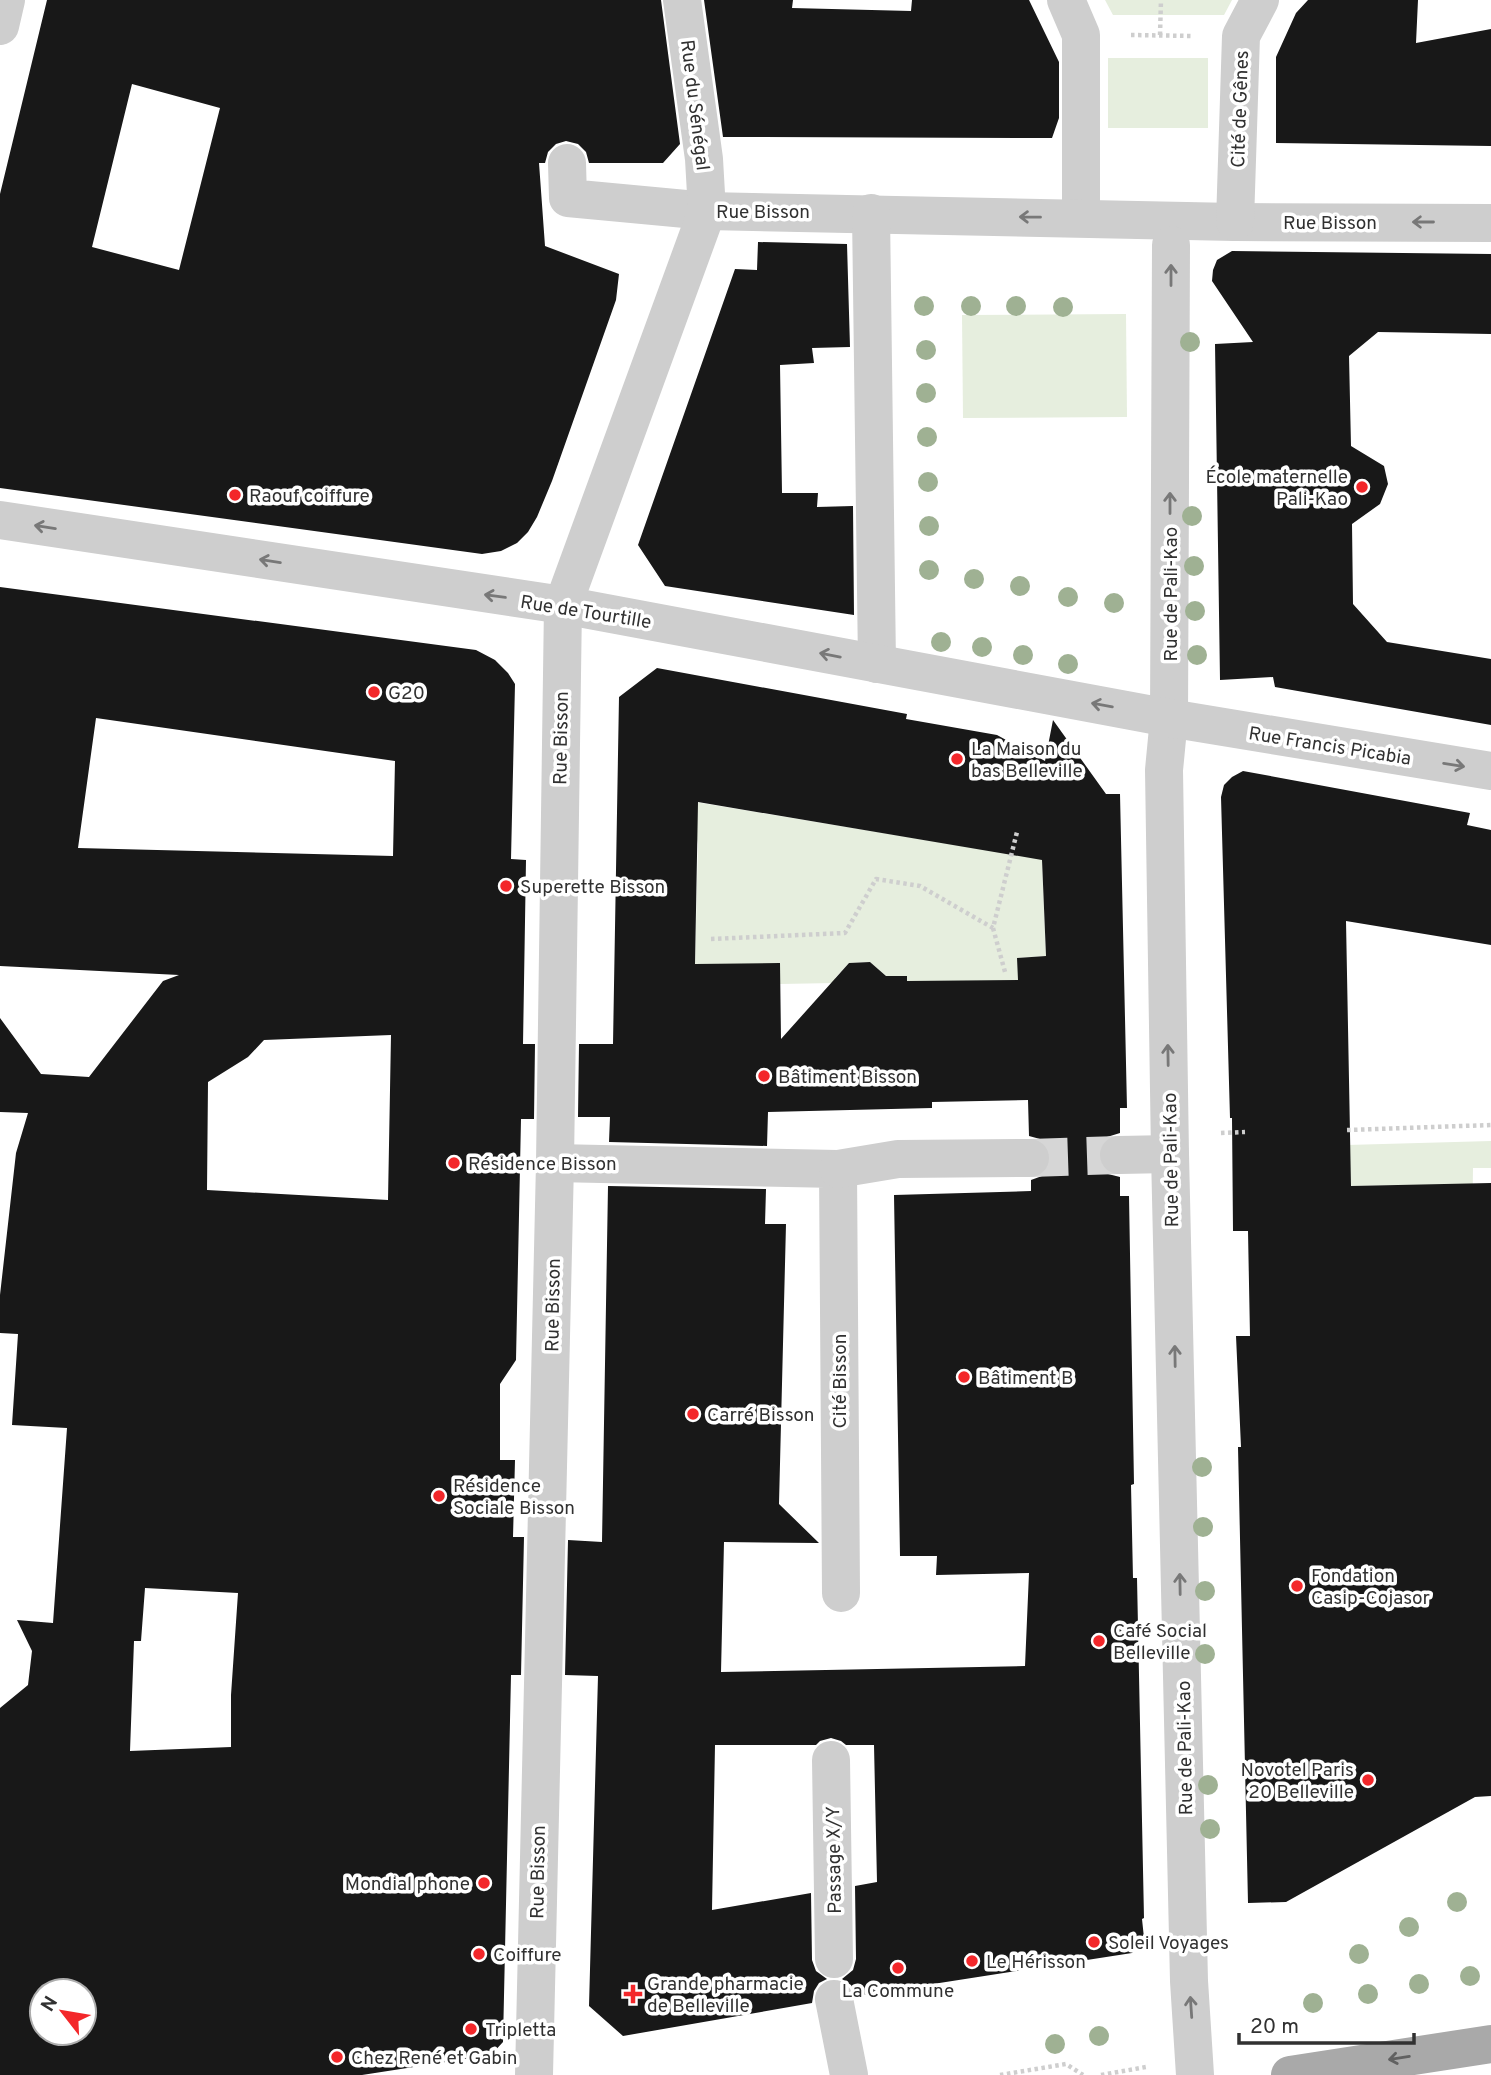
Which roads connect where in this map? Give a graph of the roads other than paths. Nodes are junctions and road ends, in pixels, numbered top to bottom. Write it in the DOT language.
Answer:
graph roads {
  1 [pos="6,0"];
  2 [pos="682,0"];
  3 [pos="1066,0"];
  4 [pos="1260,0"];
  5 [pos="0,26"];
  6 [pos="567,163"];
  7 [pos="707,211"];
  8 [pos="870,213"];
  9 [pos="1081,218"];
  10 [pos="1235,222"];
  11 [pos="1491,223"];
  12 [pos="1171,245"];
  13 [pos="0,520"];
  14 [pos="562,605"];
  15 [pos="877,664"];
  16 [pos="1169,718"];
  17 [pos="1491,771"];
  18 [pos="1170,1154"];
  19 [pos="1119,1155"];
  20 [pos="1030,1157"];
  21 [pos="555,1163"];
  22 [pos="838,1169"];
  23 [pos="841,1593"];
  24 [pos="831,1760"];
  25 [pos="834,1959"];
  26 [pos="834,1999"];
  27 [pos="1491,2044"];
  28 [pos="534,2075"];
  29 [pos="849,2075"];
  30 [pos="1195,2075"];
  31 [pos="1290,2075"];
  1 -- 5 [label="street"];
  2 -- 7 [label="street, Rue du Sénégal"];
  3 -- 9 [label="street"];
  4 -- 10 [label="street, Cité de Gênes"];
  6 -- 7 [label="street"];
  7 -- 8 [label="street, Rue Bisson"];
  7 -- 14 [label="street, Rue Bisson"];
  9 -- 8 [label="street, Rue Bisson, one-way"];
  8 -- 15 [label="street"];
  9 -- 10 [label="street, Rue Bisson"];
  11 -- 10 [label="street, Rue Bisson, one-way"];
  16 -- 12 [label="street, Rue de Pali-Kao, one-way"];
  14 -- 13 [label="street, Rue de Tourtille, one-way"];
  15 -- 14 [label="street, Rue de Tourtille, one-way"];
  14 -- 21 [label="street, Rue Bisson"];
  16 -- 15 [label="street, Rue de Tourtille, one-way"];
  16 -- 17 [label="street, Rue Francis Picabia, one-way"];
  18 -- 16 [label="street, Rue de Pali-Kao, one-way"];
  18 -- 19 [label="street"];
  30 -- 18 [label="street, Rue de Pali-Kao, one-way"];
  20 -- 22 [label="street"];
  21 -- 22 [label="street"];
  21 -- 28 [label="street, Rue Bisson"];
  22 -- 23 [label="street, Cité Bisson"];
  24 -- 25 [label="street, Passage X/Y"];
  26 -- 29 [label="street"];
  27 -- 31 [label="main road, one-way"];
}
